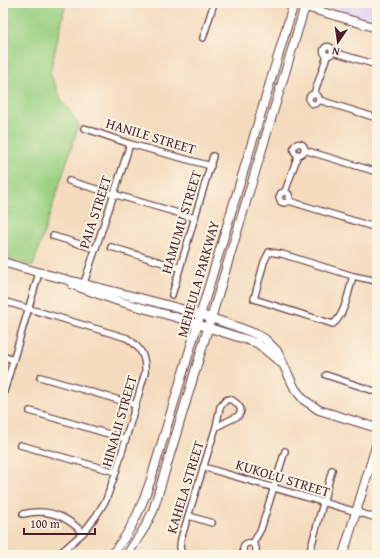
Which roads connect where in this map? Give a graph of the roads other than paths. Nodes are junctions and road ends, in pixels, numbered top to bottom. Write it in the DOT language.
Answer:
graph roads {
  1 [pos="214,3"];
  2 [pos="294,3"];
  3 [pos="305,5"];
  4 [pos="377,28"];
  5 [pos="203,38"];
  6 [pos="377,65"];
  7 [pos="314,94"];
  8 [pos="319,100"];
  9 [pos="377,118"];
  10 [pos="84,128"];
  11 [pos="130,144"];
  12 [pos="304,150"];
  13 [pos="298,155"];
  14 [pos="214,156"];
  15 [pos="211,166"];
  16 [pos="377,172"];
  17 [pos="69,181"];
  18 [pos="285,192"];
  19 [pos="114,194"];
  20 [pos="289,201"];
  21 [pos="195,218"];
  22 [pos="377,228"];
  23 [pos="53,236"];
  24 [pos="111,247"];
  25 [pos="96,249"];
  26 [pos="3,262"];
  27 [pos="180,268"];
  28 [pos="39,273"];
  29 [pos="353,276"];
  30 [pos="377,281"];
  31 [pos="83,286"];
  32 [pos="172,295"];
  33 [pos="3,301"];
  34 [pos="29,308"];
  35 [pos="200,315"];
  36 [pos="212,318"];
  37 [pos="198,324"];
  38 [pos="209,328"];
  39 [pos="3,356"];
  40 [pos="13,360"];
  41 [pos="283,365"];
  42 [pos="326,376"];
  43 [pos="40,377"];
  44 [pos="377,392"];
  45 [pos="3,395"];
  46 [pos="136,406"];
  47 [pos="30,411"];
  48 [pos="216,427"];
  49 [pos="377,428"];
  50 [pos="126,439"];
  51 [pos="377,443"];
  52 [pos="20,445"];
  53 [pos="284,451"];
  54 [pos="204,467"];
  55 [pos="332,470"];
  56 [pos="116,472"];
  57 [pos="273,487"];
  58 [pos="323,502"];
  59 [pos="355,512"];
  60 [pos="23,514"];
  61 [pos="189,516"];
  62 [pos="377,518"];
  63 [pos="212,523"];
  64 [pos="83,533"];
  65 [pos="253,543"];
  66 [pos="58,555"];
  67 [pos="111,555"];
  68 [pos="127,555"];
  69 [pos="182,555"];
  70 [pos="245,555"];
  71 [pos="254,555"];
  72 [pos="309,555"];
  73 [pos="343,555"];
  1 -- 5 [label="street"];
  2 -- 3 [label="main road"];
  2 -- 35 [label="main road, MEHEULA PARKWAY"];
  3 -- 4 [label="main road"];
  3 -- 36 [label="main road, MEHEULA PARKWAY"];
  6 -- 7 [label="street"];
  7 -- 8 [label="street"];
  7 -- 8 [label="street"];
  8 -- 9 [label="street"];
  10 -- 11 [label="street, HANILE STREET"];
  11 -- 15 [label="street, HANILE STREET"];
  11 -- 19 [label="street, PAIA STREET"];
  12 -- 13 [label="street"];
  12 -- 13 [label="street"];
  12 -- 16 [label="street"];
  13 -- 18 [label="street"];
  14 -- 15 [label="street, HAMUMU STREET"];
  15 -- 21 [label="street, HAMUMU STREET"];
  17 -- 19 [label="street"];
  18 -- 20 [label="street"];
  18 -- 20 [label="street"];
  19 -- 21 [label="street"];
  19 -- 25 [label="street, PAIA STREET"];
  20 -- 22 [label="street"];
  21 -- 27 [label="street, HAMUMU STREET"];
  23 -- 25 [label="street"];
  24 -- 27 [label="street"];
  25 -- 31 [label="street, PAIA STREET"];
  26 -- 28 [label="main road"];
  27 -- 32 [label="street, HAMUMU STREET"];
  28 -- 31 [label="main road"];
  28 -- 34 [label="street"];
  29 -- 29 [label="street"];
  29 -- 30 [label="street"];
  31 -- 35 [label="main road"];
  31 -- 37 [label="main road"];
  33 -- 34 [label="street, HINALII STREET"];
  34 -- 40 [label="street"];
  34 -- 46 [label="street, HINALII STREET"];
  35 -- 36 [label="main road"];
  35 -- 37 [label="main road, MEHEULA PARKWAY"];
  36 -- 38 [label="main road, MEHEULA PARKWAY"];
  36 -- 41 [label="main road"];
  37 -- 38 [label="main road"];
  37 -- 67 [label="main road, MEHEULA PARKWAY"];
  38 -- 41 [label="main road"];
  38 -- 68 [label="main road, MEHEULA PARKWAY"];
  39 -- 40 [label="street"];
  40 -- 45 [label="street"];
  41 -- 49 [label="main road"];
  42 -- 44 [label="street"];
  43 -- 46 [label="street"];
  46 -- 50 [label="street, HINALII STREET"];
  47 -- 50 [label="street"];
  48 -- 48 [label="street, KAHELA STREET"];
  48 -- 54 [label="street, KAHELA STREET"];
  50 -- 56 [label="street, HINALII STREET"];
  51 -- 59 [label="main road"];
  52 -- 56 [label="street"];
  53 -- 57 [label="street"];
  54 -- 57 [label="street, KUKOLU STREET"];
  54 -- 61 [label="street, KAHELA STREET"];
  55 -- 58 [label="street"];
  56 -- 64 [label="street, HINALII STREET"];
  57 -- 58 [label="street, KUKOLU STREET"];
  57 -- 65 [label="street"];
  58 -- 59 [label="street, KUKOLU STREET"];
  58 -- 72 [label="street"];
  59 -- 62 [label="street, KUKOLU STREET"];
  59 -- 73 [label="main road"];
  60 -- 64 [label="street"];
  61 -- 63 [label="street"];
  61 -- 69 [label="street, KAHELA STREET"];
  64 -- 66 [label="street, HINALII STREET"];
  65 -- 70 [label="street"];
  65 -- 71 [label="street"];
}
